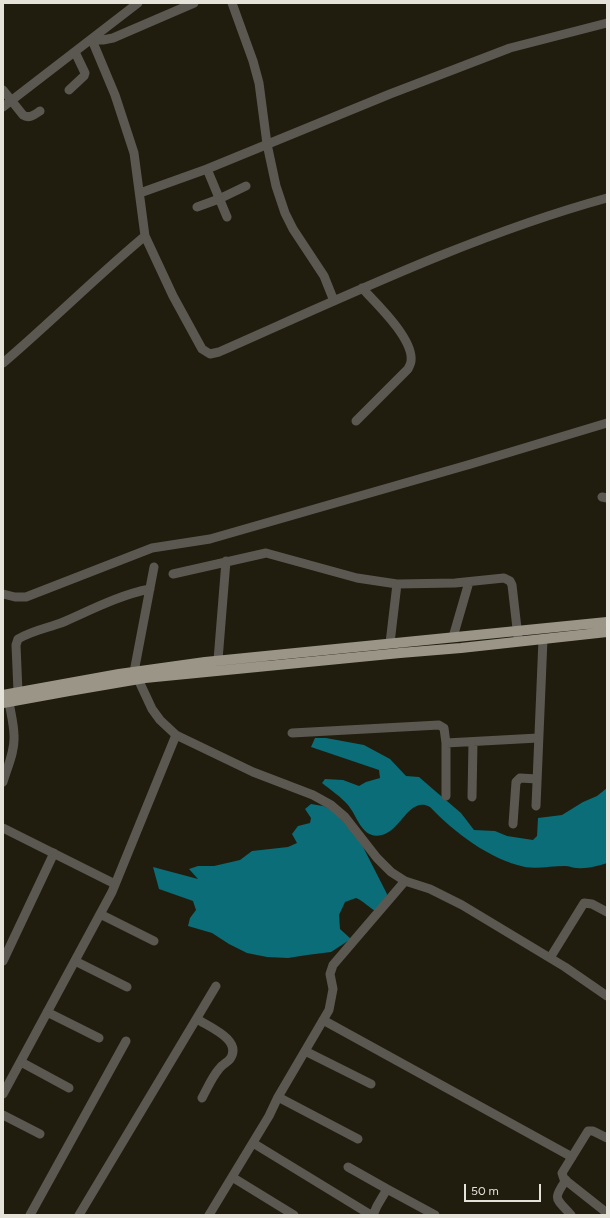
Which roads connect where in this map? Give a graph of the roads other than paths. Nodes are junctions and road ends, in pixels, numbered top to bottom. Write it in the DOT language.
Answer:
graph roads {
  1 [pos="138,3"];
  2 [pos="194,3"];
  3 [pos="232,3"];
  4 [pos="607,23"];
  5 [pos="92,40"];
  6 [pos="75,52"];
  7 [pos="3,90"];
  8 [pos="69,90"];
  9 [pos="11,101"];
  10 [pos="3,107"];
  11 [pos="40,111"];
  12 [pos="267,144"];
  13 [pos="207,169"];
  14 [pos="246,186"];
  15 [pos="140,193"];
  16 [pos="607,198"];
  17 [pos="219,199"];
  18 [pos="197,207"];
  19 [pos="227,217"];
  20 [pos="145,236"];
  21 [pos="362,288"];
  22 [pos="334,301"];
  23 [pos="3,363"];
  24 [pos="356,421"];
  25 [pos="607,423"];
  26 [pos="226,561"];
  27 [pos="154,567"];
  28 [pos="173,574"];
  29 [pos="469,582"];
  30 [pos="397,584"];
  31 [pos="150,589"];
  32 [pos="3,594"];
  33 [pos="607,622"];
  34 [pos="517,631"];
  35 [pos="607,632"];
  36 [pos="453,637"];
  37 [pos="543,639"];
  38 [pos="518,642"];
  39 [pos="390,643"];
  40 [pos="218,660"];
  41 [pos="136,676"];
  42 [pos="18,692"];
  43 [pos="5,700"];
  44 [pos="292,733"];
  45 [pos="176,735"];
  46 [pos="538,738"];
  47 [pos="473,742"];
  48 [pos="446,743"];
  49 [pos="537,779"];
  50 [pos="3,782"];
  51 [pos="446,796"];
  52 [pos="472,797"];
  53 [pos="536,806"];
  54 [pos="514,824"];
  55 [pos="3,828"];
  56 [pos="54,853"];
  57 [pos="406,881"];
  58 [pos="115,884"];
  59 [pos="607,912"];
  60 [pos="100,914"];
  61 [pos="154,941"];
  62 [pos="550,958"];
  63 [pos="75,961"];
  64 [pos="3,962"];
  65 [pos="216,986"];
  66 [pos="127,987"];
  67 [pos="607,996"];
  68 [pos="48,1012"];
  69 [pos="196,1019"];
  70 [pos="323,1020"];
  71 [pos="99,1038"];
  72 [pos="126,1041"];
  73 [pos="305,1051"];
  74 [pos="21,1062"];
  75 [pos="371,1084"];
  76 [pos="69,1088"];
  77 [pos="3,1094"];
  78 [pos="278,1097"];
  79 [pos="202,1098"];
  80 [pos="3,1115"];
  81 [pos="40,1134"];
  82 [pos="607,1138"];
  83 [pos="358,1139"];
  84 [pos="253,1143"];
  85 [pos="572,1157"];
  86 [pos="348,1167"];
  87 [pos="232,1177"];
  88 [pos="566,1180"];
  89 [pos="387,1190"];
  90 [pos="607,1213"];
  91 [pos="30,1215"];
  92 [pos="79,1215"];
  93 [pos="209,1215"];
  94 [pos="294,1215"];
  95 [pos="372,1215"];
  96 [pos="435,1215"];
  97 [pos="571,1215"];
  1 -- 5 [label="street"];
  2 -- 5 [label="street"];
  3 -- 12 [label="street"];
  4 -- 12 [label="street"];
  5 -- 6 [label="street"];
  5 -- 15 [label="street"];
  6 -- 8 [label="street"];
  6 -- 9 [label="street"];
  7 -- 9 [label="street"];
  9 -- 10 [label="street"];
  9 -- 11 [label="street"];
  12 -- 13 [label="street"];
  12 -- 22 [label="street"];
  13 -- 15 [label="street"];
  13 -- 17 [label="street"];
  14 -- 17 [label="street"];
  15 -- 20 [label="street"];
  16 -- 21 [label="street"];
  17 -- 18 [label="street"];
  17 -- 19 [label="street"];
  20 -- 22 [label="street"];
  20 -- 23 [label="street"];
  21 -- 22 [label="street"];
  21 -- 24 [label="street"];
  25 -- 32 [label="street"];
  26 -- 28 [label="street"];
  26 -- 30 [label="street"];
  26 -- 40 [label="street"];
  27 -- 31 [label="street"];
  29 -- 30 [label="street"];
  29 -- 34 [label="street"];
  29 -- 36 [label="street"];
  30 -- 39 [label="street"];
  31 -- 41 [label="street"];
  31 -- 42 [label="street"];
  33 -- 34 [label="main road"];
  34 -- 36 [label="main road"];
  34 -- 38 [label="street"];
  35 -- 37 [label="main road"];
  36 -- 39 [label="main road"];
  37 -- 38 [label="main road"];
  37 -- 46 [label="street"];
  38 -- 41 [label="main road"];
  39 -- 40 [label="main road"];
  40 -- 41 [label="main road"];
  41 -- 42 [label="main road"];
  41 -- 43 [label="main road"];
  41 -- 45 [label="street"];
  42 -- 43 [label="main road"];
  43 -- 50 [label="street"];
  44 -- 48 [label="street"];
  45 -- 57 [label="street"];
  45 -- 58 [label="street"];
  46 -- 47 [label="street"];
  46 -- 49 [label="street"];
  47 -- 48 [label="street"];
  47 -- 52 [label="street"];
  48 -- 51 [label="street"];
  49 -- 53 [label="street"];
  49 -- 54 [label="street"];
  55 -- 56 [label="street"];
  56 -- 58 [label="street"];
  56 -- 64 [label="street"];
  57 -- 62 [label="street"];
  57 -- 70 [label="street"];
  58 -- 60 [label="street"];
  59 -- 62 [label="street"];
  60 -- 61 [label="street"];
  60 -- 63 [label="street"];
  62 -- 67 [label="street"];
  63 -- 66 [label="street"];
  63 -- 68 [label="street"];
  65 -- 69 [label="street"];
  68 -- 71 [label="street"];
  68 -- 74 [label="street"];
  69 -- 79 [label="street"];
  69 -- 92 [label="street"];
  70 -- 73 [label="street"];
  70 -- 85 [label="street"];
  72 -- 91 [label="street"];
  73 -- 75 [label="street"];
  73 -- 78 [label="street"];
  74 -- 76 [label="street"];
  74 -- 77 [label="street"];
  78 -- 83 [label="street"];
  78 -- 84 [label="street"];
  80 -- 81 [label="street"];
  82 -- 85 [label="street"];
  84 -- 87 [label="street"];
  84 -- 95 [label="street"];
  85 -- 88 [label="street"];
  86 -- 89 [label="street"];
  87 -- 93 [label="street"];
  87 -- 94 [label="street"];
  88 -- 90 [label="street"];
  88 -- 97 [label="street"];
  89 -- 95 [label="street"];
  89 -- 96 [label="street"];
}
